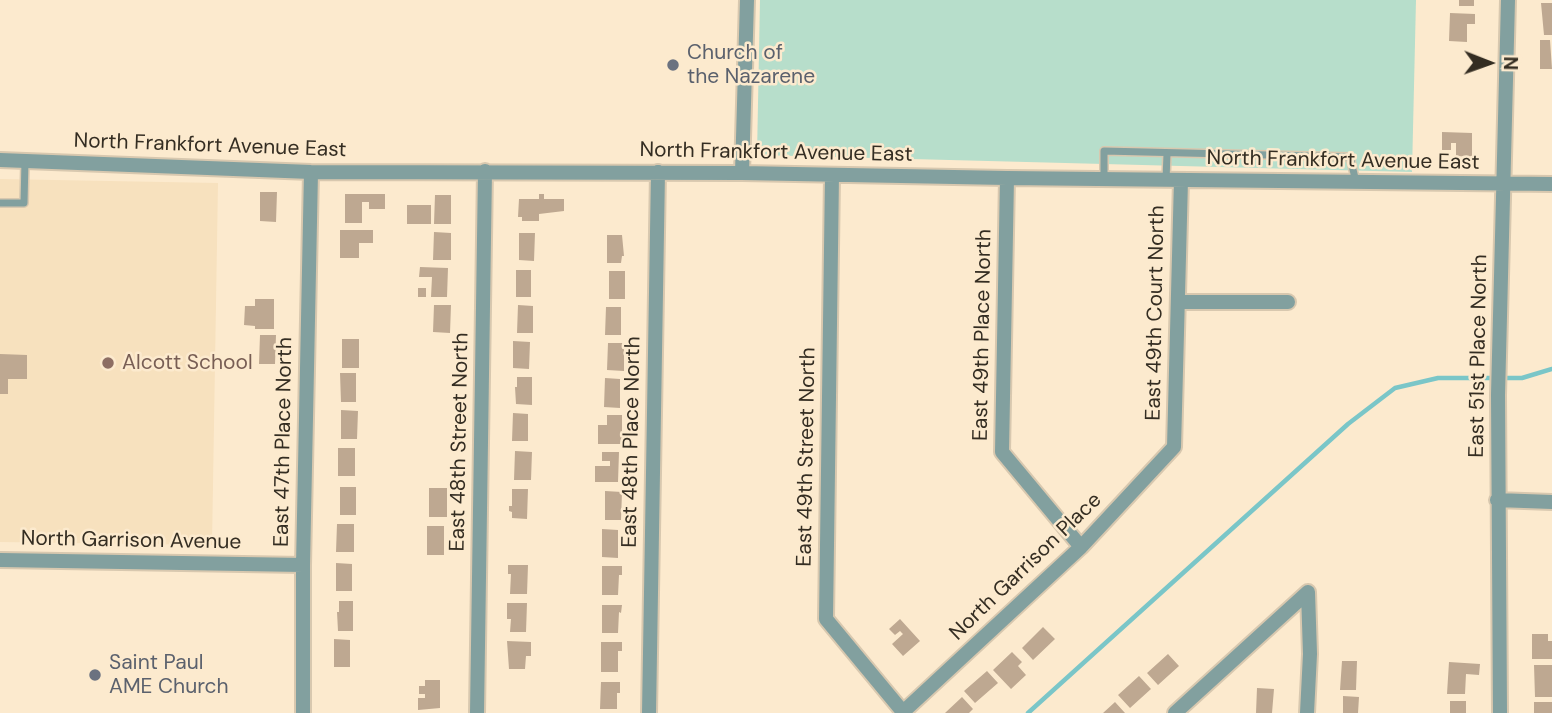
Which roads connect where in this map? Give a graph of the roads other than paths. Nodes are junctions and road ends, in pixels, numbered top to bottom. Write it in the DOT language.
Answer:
graph roads {
  1 [pos="747,0"];
  2 [pos="1508,0"];
  3 [pos="1167,154"];
  4 [pos="0,160"];
  5 [pos="25,161"];
  6 [pos="485,171"];
  7 [pos="311,172"];
  8 [pos="658,172"];
  9 [pos="742,173"];
  10 [pos="832,175"];
  11 [pos="1007,178"];
  12 [pos="1104,179"];
  13 [pos="1173,180"];
  14 [pos="1356,183"];
  15 [pos="1552,184"];
  16 [pos="1504,185"];
  17 [pos="0,203"];
  18 [pos="1179,302"];
  19 [pos="1288,302"];
  20 [pos="1174,447"];
  21 [pos="1497,500"];
  22 [pos="1552,502"];
  23 [pos="1081,547"];
  24 [pos="0,560"];
  25 [pos="303,565"];
  26 [pos="303,713"];
  27 [pos="477,713"];
  28 [pos="649,713"];
  29 [pos="903,713"];
  30 [pos="1175,713"];
  31 [pos="1307,713"];
  32 [pos="1500,713"];
  1 -- 9 [label="street"];
  2 -- 16 [label="street, East 51st Place North"];
  3 -- 12 [label="lane"];
  3 -- 13 [label="lane"];
  3 -- 14 [label="lane"];
  4 -- 5 [label="street, North Frankfort Avenue East"];
  5 -- 7 [label="street, North Frankfort Avenue East"];
  5 -- 17 [label="lane"];
  6 -- 7 [label="street, North Frankfort Avenue East"];
  6 -- 8 [label="street, North Frankfort Avenue East"];
  6 -- 27 [label="street, East 48th Street North"];
  7 -- 25 [label="street, East 47th Place North"];
  8 -- 9 [label="street, North Frankfort Avenue East"];
  8 -- 28 [label="street, East 48th Place North"];
  9 -- 10 [label="street, North Frankfort Avenue East"];
  10 -- 11 [label="street, North Frankfort Avenue East"];
  10 -- 29 [label="street, East 49th Street North"];
  11 -- 12 [label="street, North Frankfort Avenue East"];
  11 -- 23 [label="street, East 49th Place North"];
  12 -- 13 [label="street, North Frankfort Avenue East"];
  13 -- 14 [label="street, North Frankfort Avenue East"];
  13 -- 18 [label="street, East 49th Court North"];
  14 -- 16 [label="street, North Frankfort Avenue East"];
  15 -- 16 [label="street, North Frankfort Avenue East"];
  16 -- 21 [label="street, East 51st Place North"];
  18 -- 19 [label="street"];
  18 -- 20 [label="street, East 49th Court North"];
  20 -- 23 [label="street, North Garrison Place"];
  21 -- 22 [label="street"];
  21 -- 32 [label="street, East 51st Place North"];
  23 -- 29 [label="street, North Garrison Place"];
  24 -- 25 [label="street, North Garrison Avenue"];
  25 -- 26 [label="street, East 47th Place North"];
  30 -- 31 [label="street"];
}
